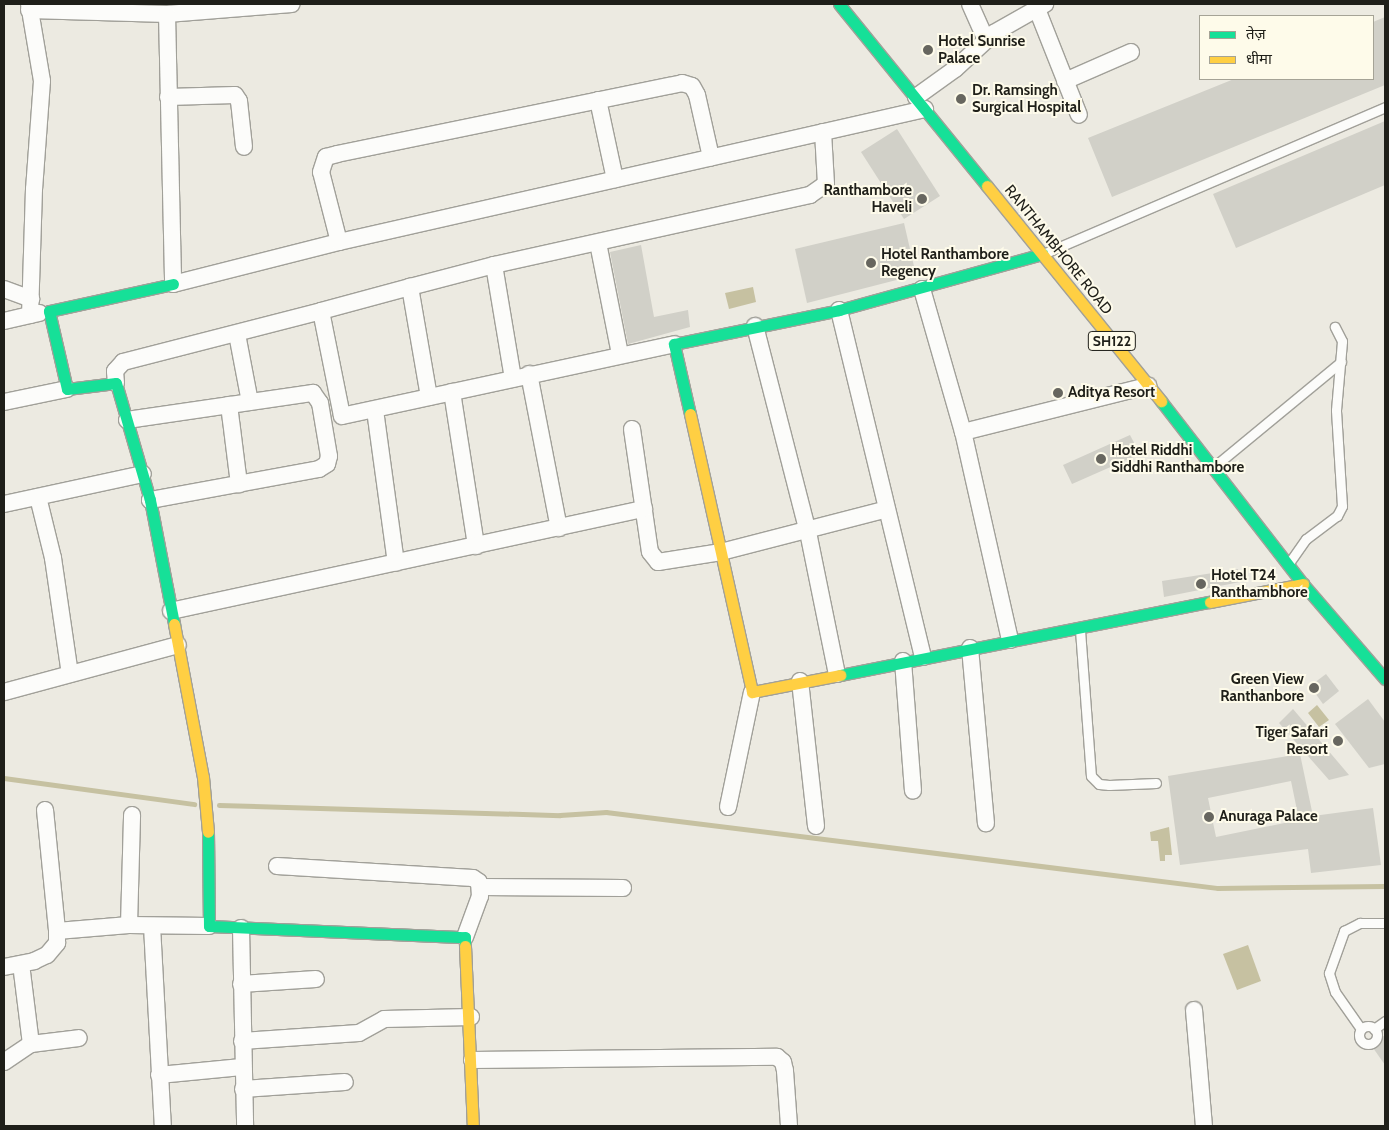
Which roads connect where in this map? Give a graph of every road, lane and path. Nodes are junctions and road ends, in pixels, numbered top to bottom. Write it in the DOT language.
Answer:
graph roads {
  1 [pos="292,4"];
  2 [pos="839,4"];
  3 [pos="970,4"];
  4 [pos="1039,5"];
  5 [pos="29,7"];
  6 [pos="92,8"];
  7 [pos="161,10"];
  8 [pos="986,40"];
  9 [pos="1131,52"];
  10 [pos="1065,81"];
  11 [pos="168,97"];
  12 [pos="598,100"];
  13 [pos="921,103"];
  14 [pos="1385,107"];
  15 [pos="1079,115"];
  16 [pos="823,132"];
  17 [pos="244,147"];
  18 [pos="711,158"];
  19 [pos="615,179"];
  20 [pos="339,242"];
  21 [pos="598,243"];
  22 [pos="1042,254"];
  23 [pos="494,265"];
  24 [pos="173,284"];
  25 [pos="410,287"];
  26 [pos="4,289"];
  27 [pos="922,289"];
  28 [pos="30,307"];
  29 [pos="839,310"];
  30 [pos="49,311"];
  31 [pos="321,311"];
  32 [pos="4,321"];
  33 [pos="755,326"];
  34 [pos="1335,327"];
  35 [pos="237,334"];
  36 [pos="674,344"];
  37 [pos="620,354"];
  38 [pos="1341,362"];
  39 [pos="521,376"];
  40 [pos="116,382"];
  41 [pos="1148,386"];
  42 [pos="67,390"];
  43 [pos="452,392"];
  44 [pos="429,397"];
  45 [pos="4,402"];
  46 [pos="250,402"];
  47 [pos="229,405"];
  48 [pos="376,410"];
  49 [pos="342,416"];
  50 [pos="126,420"];
  51 [pos="324,421"];
  52 [pos="632,429"];
  53 [pos="963,432"];
  54 [pos="1214,467"];
  55 [pos="143,474"];
  56 [pos="238,484"];
  57 [pos="38,496"];
  58 [pos="150,500"];
  59 [pos="4,504"];
  60 [pos="644,509"];
  61 [pos="888,509"];
  62 [pos="559,528"];
  63 [pos="808,532"];
  64 [pos="476,546"];
  65 [pos="721,552"];
  66 [pos="396,563"];
  67 [pos="1289,563"];
  68 [pos="1303,584"];
  69 [pos="171,611"];
  70 [pos="1079,626"];
  71 [pos="1010,640"];
  72 [pos="178,646"];
  73 [pos="970,648"];
  74 [pos="923,657"];
  75 [pos="903,661"];
  76 [pos="70,674"];
  77 [pos="837,674"];
  78 [pos="1385,679"];
  79 [pos="800,681"];
  80 [pos="4,692"];
  81 [pos="752,692"];
  82 [pos="1156,782"];
  83 [pos="913,791"];
  84 [pos="728,807"];
  85 [pos="44,810"];
  86 [pos="132,814"];
  87 [pos="986,823"];
  88 [pos="816,826"];
  89 [pos="276,866"];
  90 [pos="481,887"];
  91 [pos="623,888"];
  92 [pos="1385,923"];
  93 [pos="129,924"];
  94 [pos="152,926"];
  95 [pos="208,926"];
  96 [pos="241,928"];
  97 [pos="57,931"];
  98 [pos="465,936"];
  99 [pos="21,964"];
  100 [pos="4,967"];
  101 [pos="316,979"];
  102 [pos="241,984"];
  103 [pos="1194,1010"];
  104 [pos="471,1017"];
  105 [pos="1385,1020"];
  106 [pos="1361,1028"];
  107 [pos="1374,1029"];
  108 [pos="79,1038"];
  109 [pos="242,1041"];
  110 [pos="31,1044"];
  111 [pos="472,1060"];
  112 [pos="4,1062"];
  113 [pos="242,1067"];
  114 [pos="160,1075"];
  115 [pos="345,1082"];
  116 [pos="243,1089"];
  117 [pos="163,1126"];
  118 [pos="245,1126"];
  119 [pos="473,1126"];
  120 [pos="789,1126"];
  121 [pos="1204,1126"];
  1 -- 7 [label="street"];
  2 -- 13 [label="street, RANTHAMBHORE ROAD / SH122"];
  3 -- 8 [label="street"];
  4 -- 8 [label="street"];
  4 -- 10 [label="street"];
  5 -- 6 [label="street"];
  5 -- 28 [label="street"];
  6 -- 7 [label="street"];
  7 -- 11 [label="street"];
  8 -- 13 [label="street"];
  9 -- 10 [label="street"];
  10 -- 15 [label="street"];
  11 -- 17 [label="street"];
  11 -- 24 [label="street"];
  12 -- 18 [label="street"];
  12 -- 19 [label="street"];
  12 -- 20 [label="street"];
  13 -- 16 [label="street"];
  13 -- 22 [label="street, RANTHAMBHORE ROAD / SH122"];
  14 -- 22 [label="lane"];
  16 -- 18 [label="street"];
  16 -- 21 [label="street"];
  18 -- 19 [label="street"];
  19 -- 20 [label="street"];
  20 -- 24 [label="street"];
  21 -- 23 [label="street"];
  21 -- 37 [label="street"];
  22 -- 27 [label="street"];
  22 -- 41 [label="street, RANTHAMBHORE ROAD / SH122"];
  23 -- 25 [label="street"];
  23 -- 39 [label="street"];
  24 -- 30 [label="street"];
  25 -- 31 [label="street"];
  25 -- 44 [label="street"];
  26 -- 28 [label="street"];
  27 -- 29 [label="street"];
  27 -- 53 [label="street"];
  28 -- 30 [label="street"];
  28 -- 32 [label="street"];
  29 -- 33 [label="street"];
  29 -- 61 [label="street"];
  30 -- 42 [label="street"];
  31 -- 35 [label="street"];
  31 -- 49 [label="street"];
  33 -- 36 [label="street"];
  33 -- 63 [label="street"];
  34 -- 38 [label="lane"];
  35 -- 40 [label="street"];
  35 -- 46 [label="street"];
  36 -- 37 [label="street"];
  36 -- 65 [label="street"];
  37 -- 39 [label="street"];
  38 -- 54 [label="lane"];
  38 -- 67 [label="lane"];
  39 -- 43 [label="street"];
  39 -- 62 [label="street"];
  40 -- 42 [label="street"];
  40 -- 50 [label="street"];
  41 -- 53 [label="street"];
  41 -- 54 [label="street, RANTHAMBHORE ROAD / SH122"];
  42 -- 45 [label="street"];
  43 -- 44 [label="street"];
  43 -- 64 [label="street"];
  44 -- 48 [label="street"];
  46 -- 47 [label="street"];
  46 -- 51 [label="street"];
  47 -- 50 [label="street"];
  47 -- 56 [label="street"];
  48 -- 49 [label="street"];
  48 -- 66 [label="street"];
  49 -- 51 [label="street"];
  50 -- 55 [label="street"];
  51 -- 56 [label="street"];
  52 -- 60 [label="street"];
  53 -- 71 [label="street"];
  54 -- 67 [label="street, RANTHAMBHORE ROAD / SH122"];
  55 -- 57 [label="street"];
  55 -- 58 [label="street"];
  56 -- 58 [label="street"];
  57 -- 59 [label="street"];
  57 -- 76 [label="street"];
  58 -- 69 [label="street"];
  60 -- 62 [label="street"];
  60 -- 65 [label="street"];
  61 -- 63 [label="street"];
  61 -- 74 [label="street"];
  62 -- 64 [label="street"];
  63 -- 65 [label="street"];
  63 -- 77 [label="street"];
  64 -- 66 [label="street"];
  65 -- 81 [label="street"];
  66 -- 69 [label="street"];
  67 -- 68 [label="street, RANTHAMBHORE ROAD / SH122"];
  68 -- 70 [label="street"];
  68 -- 78 [label="street, RANTHAMBHORE ROAD / SH122"];
  69 -- 72 [label="street"];
  70 -- 71 [label="street"];
  70 -- 82 [label="lane"];
  71 -- 73 [label="street"];
  72 -- 76 [label="street"];
  72 -- 95 [label="street"];
  73 -- 74 [label="street"];
  73 -- 87 [label="street"];
  74 -- 75 [label="street"];
  75 -- 77 [label="street"];
  75 -- 83 [label="street"];
  76 -- 80 [label="street"];
  77 -- 79 [label="street"];
  79 -- 81 [label="street"];
  79 -- 88 [label="street"];
  81 -- 84 [label="street"];
  85 -- 97 [label="street"];
  86 -- 93 [label="street"];
  89 -- 90 [label="street"];
  90 -- 91 [label="street"];
  90 -- 98 [label="street"];
  92 -- 106 [label="lane"];
  93 -- 94 [label="street"];
  93 -- 97 [label="street"];
  94 -- 95 [label="street"];
  94 -- 114 [label="street"];
  95 -- 96 [label="street"];
  96 -- 98 [label="street"];
  96 -- 102 [label="street"];
  97 -- 99 [label="street"];
  98 -- 104 [label="street"];
  99 -- 100 [label="street"];
  99 -- 110 [label="street"];
  101 -- 102 [label="street"];
  102 -- 109 [label="street"];
  103 -- 121 [label="street"];
  104 -- 109 [label="street"];
  104 -- 111 [label="street"];
  105 -- 107 [label="lane"];
  106 -- 107 [label="lane"];
  106 -- 107 [label="lane"];
  108 -- 110 [label="street"];
  109 -- 113 [label="street"];
  110 -- 112 [label="street"];
  111 -- 119 [label="street"];
  111 -- 120 [label="street"];
  113 -- 114 [label="street"];
  113 -- 116 [label="street"];
  114 -- 117 [label="street"];
  115 -- 116 [label="street"];
  116 -- 118 [label="street"];
}
